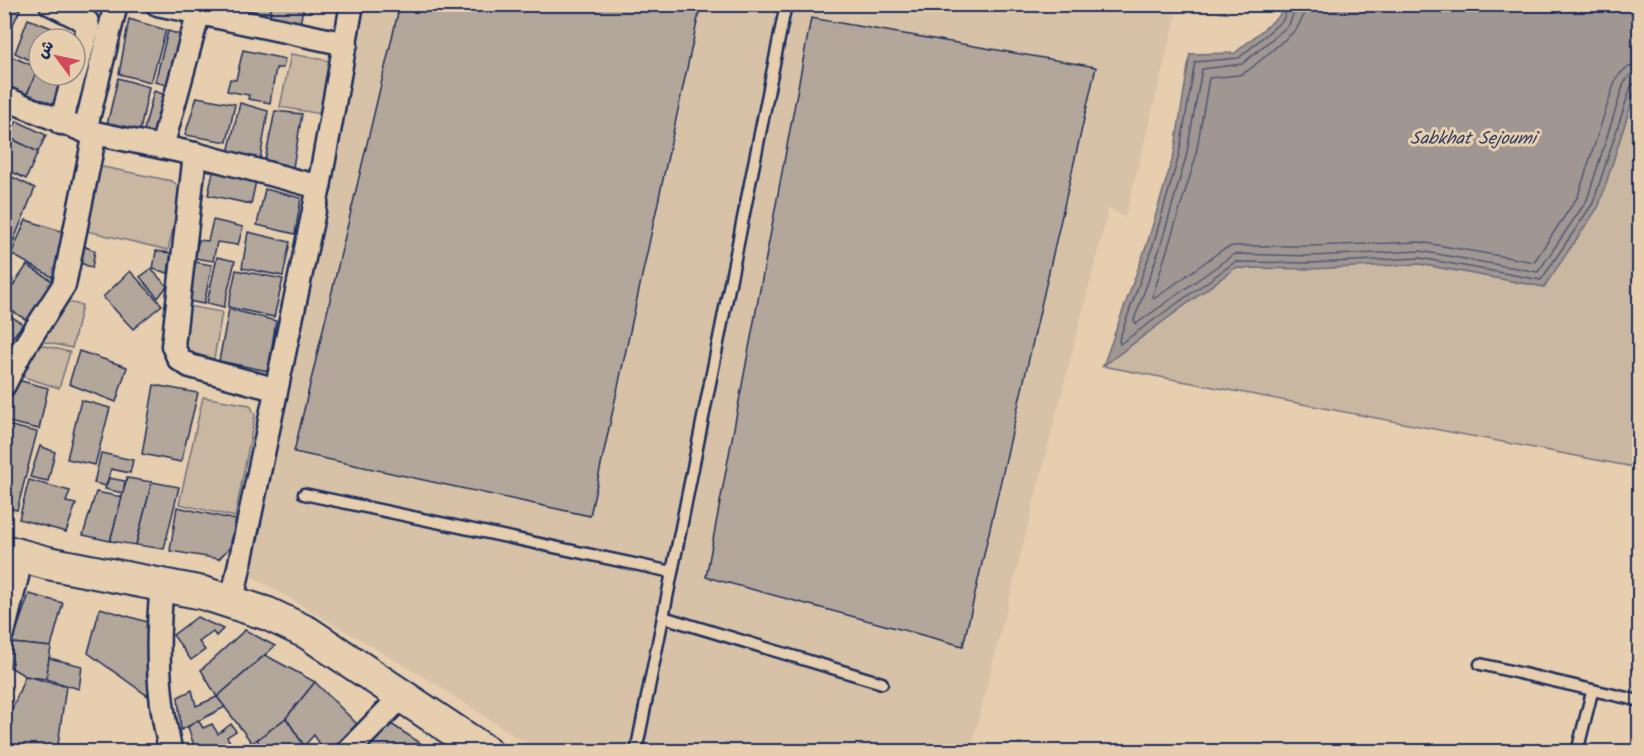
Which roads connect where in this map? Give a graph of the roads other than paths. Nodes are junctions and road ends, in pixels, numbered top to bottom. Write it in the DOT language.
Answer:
graph roads {
  1 [pos="51,4"];
  2 [pos="116,4"];
  3 [pos="157,4"];
  4 [pos="352,4"];
  5 [pos="786,4"];
  6 [pos="200,9"];
  7 [pos="87,31"];
  8 [pos="346,44"];
  9 [pos="71,87"];
  10 [pos="4,98"];
  11 [pos="61,123"];
  12 [pos="90,132"];
  13 [pos="162,147"];
  14 [pos="195,154"];
  15 [pos="319,187"];
  16 [pos="12,352"];
  17 [pos="4,385"];
  18 [pos="274,389"];
  19 [pos="304,494"];
  20 [pos="13,553"];
  21 [pos="672,572"];
  22 [pos="162,586"];
  23 [pos="232,601"];
  24 [pos="663,617"];
  25 [pos="4,629"];
  26 [pos="1480,664"];
  27 [pos="882,683"];
  28 [pos="1592,692"];
  29 [pos="403,694"];
  30 [pos="1640,701"];
  31 [pos="171,752"];
  32 [pos="347,752"];
  33 [pos="486,752"];
  34 [pos="636,752"];
  35 [pos="1577,752"];
  1 -- 7 [label="street"];
  2 -- 12 [label="street"];
  3 -- 6 [label="street"];
  4 -- 8 [label="street"];
  5 -- 21 [label="lane"];
  6 -- 8 [label="street"];
  6 -- 13 [label="street"];
  8 -- 15 [label="street"];
  9 -- 11 [label="street"];
  10 -- 11 [label="street"];
  11 -- 12 [label="street"];
  12 -- 13 [label="street"];
  12 -- 16 [label="street"];
  13 -- 14 [label="street"];
  14 -- 15 [label="street"];
  14 -- 18 [label="street"];
  15 -- 18 [label="street"];
  16 -- 17 [label="street"];
  18 -- 23 [label="street"];
  19 -- 21 [label="lane"];
  20 -- 22 [label="main road"];
  20 -- 25 [label="street"];
  21 -- 24 [label="lane"];
  22 -- 23 [label="main road"];
  22 -- 31 [label="street"];
  23 -- 29 [label="main road"];
  24 -- 27 [label="lane"];
  24 -- 34 [label="lane"];
  26 -- 28 [label="lane"];
  28 -- 30 [label="lane"];
  28 -- 35 [label="lane"];
  29 -- 32 [label="street"];
  29 -- 33 [label="main road"];
}
